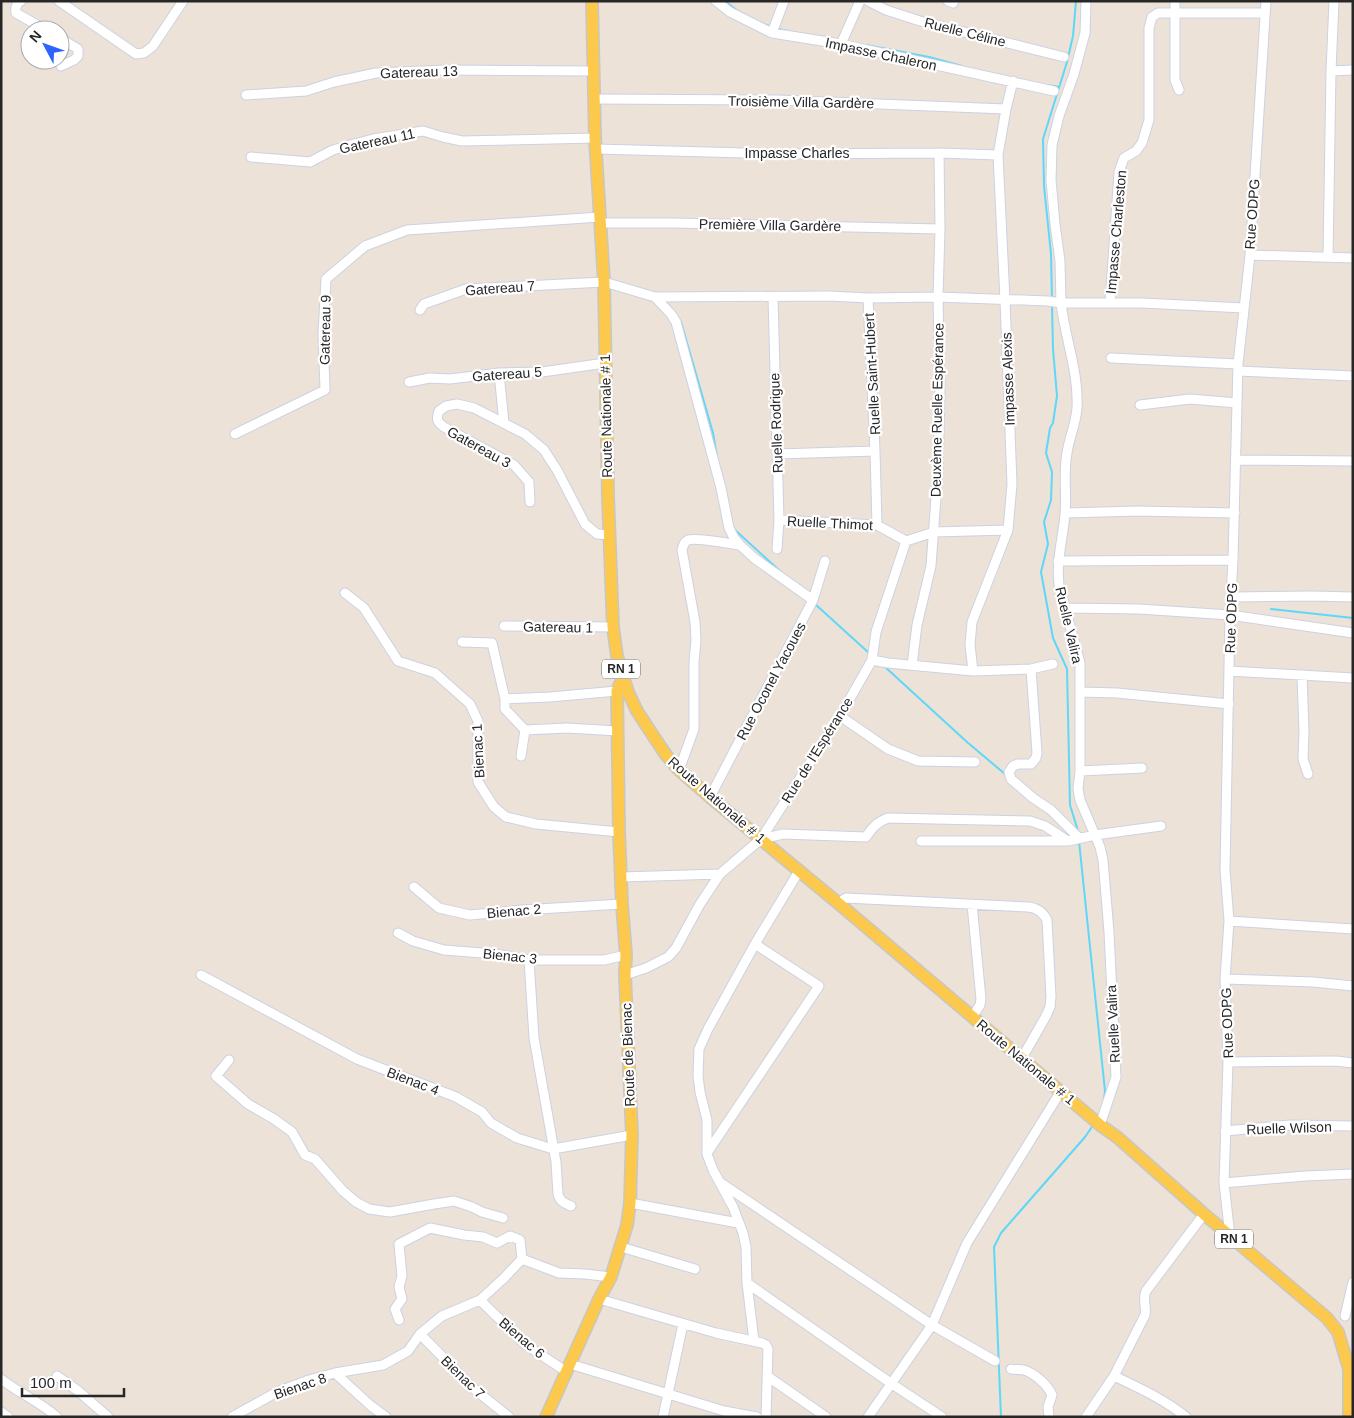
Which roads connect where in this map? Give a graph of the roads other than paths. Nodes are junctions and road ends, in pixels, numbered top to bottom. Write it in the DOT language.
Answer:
graph roads {
  1 [pos="21,1"];
  2 [pos="59,1"];
  3 [pos="183,1"];
  4 [pos="592,1"];
  5 [pos="716,1"];
  6 [pos="784,1"];
  7 [pos="860,1"];
  8 [pos="868,1"];
  9 [pos="948,1"];
  10 [pos="954,1"];
  11 [pos="1086,1"];
  12 [pos="1175,1"];
  13 [pos="1266,1"];
  14 [pos="1334,1"];
  15 [pos="1175,13"];
  16 [pos="1265,13"];
  17 [pos="28,20"];
  18 [pos="772,33"];
  19 [pos="70,44"];
  20 [pos="841,44"];
  21 [pos="1064,57"];
  22 [pos="70,62"];
  23 [pos="1353,70"];
  24 [pos="594,71"];
  25 [pos="1331,71"];
  26 [pos="1013,81"];
  27 [pos="1179,90"];
  28 [pos="1054,91"];
  29 [pos="246,95"];
  30 [pos="595,99"];
  31 [pos="1006,109"];
  32 [pos="596,144"];
  33 [pos="939,153"];
  34 [pos="998,155"];
  35 [pos="251,157"];
  36 [pos="601,220"];
  37 [pos="940,229"];
  38 [pos="1250,255"];
  39 [pos="1328,257"];
  40 [pos="1353,258"];
  41 [pos="594,282"];
  42 [pos="655,297"];
  43 [pos="773,297"];
  44 [pos="938,297"];
  45 [pos="868,298"];
  46 [pos="1005,300"];
  47 [pos="1062,303"];
  48 [pos="1110,303"];
  49 [pos="1244,308"];
  50 [pos="420,310"];
  51 [pos="1111,358"];
  52 [pos="605,363"];
  53 [pos="1238,367"];
  54 [pos="499,373"];
  55 [pos="1353,376"];
  56 [pos="409,382"];
  57 [pos="1236,403"];
  58 [pos="1140,405"];
  59 [pos="504,423"];
  60 [pos="235,434"];
  61 [pos="875,450"];
  62 [pos="778,454"];
  63 [pos="1236,460"];
  64 [pos="1353,461"];
  65 [pos="530,502"];
  66 [pos="1066,513"];
  67 [pos="1235,513"];
  68 [pos="779,520"];
  69 [pos="877,525"];
  70 [pos="1008,530"];
  71 [pos="934,532"];
  72 [pos="610,535"];
  73 [pos="906,541"];
  74 [pos="740,545"];
  75 [pos="777,549"];
  76 [pos="1233,560"];
  77 [pos="825,561"];
  78 [pos="1058,561"];
  79 [pos="345,593"];
  80 [pos="1231,597"];
  81 [pos="1353,597"];
  82 [pos="812,600"];
  83 [pos="1065,608"];
  84 [pos="1230,615"];
  85 [pos="504,626"];
  86 [pos="614,628"];
  87 [pos="1353,633"];
  88 [pos="462,642"];
  89 [pos="872,660"];
  90 [pos="1053,664"];
  91 [pos="912,665"];
  92 [pos="1031,669"];
  93 [pos="973,671"];
  94 [pos="1230,671"];
  95 [pos="1302,674"];
  96 [pos="623,677"];
  97 [pos="1353,678"];
  98 [pos="617,691"];
  99 [pos="1080,692"];
  100 [pos="505,699"];
  101 [pos="1229,704"];
  102 [pos="840,716"];
  103 [pos="525,730"];
  104 [pos="618,730"];
  105 [pos="521,756"];
  106 [pos="975,762"];
  107 [pos="1142,768"];
  108 [pos="679,770"];
  109 [pos="1080,771"];
  110 [pos="1308,774"];
  111 [pos="710,798"];
  112 [pos="1160,826"];
  113 [pos="619,832"];
  114 [pos="1095,835"];
  115 [pos="1079,838"];
  116 [pos="761,839"];
  117 [pos="921,841"];
  118 [pos="1068,842"];
  119 [pos="799,871"];
  120 [pos="720,874"];
  121 [pos="621,877"];
  122 [pos="414,887"];
  123 [pos="838,903"];
  124 [pos="622,904"];
  125 [pos="972,904"];
  126 [pos="1229,921"];
  127 [pos="1353,929"];
  128 [pos="398,934"];
  129 [pos="755,944"];
  130 [pos="626,955"];
  131 [pos="529,960"];
  132 [pos="625,974"];
  133 [pos="201,975"];
  134 [pos="1225,979"];
  135 [pos="1353,986"];
  136 [pos="973,1016"];
  137 [pos="1022,1058"];
  138 [pos="229,1060"];
  139 [pos="1228,1062"];
  140 [pos="1353,1064"];
  141 [pos="1061,1091"];
  142 [pos="1100,1124"];
  143 [pos="1353,1126"];
  144 [pos="1225,1131"];
  145 [pos="632,1135"];
  146 [pos="553,1149"];
  147 [pos="707,1154"];
  148 [pos="1353,1174"];
  149 [pos="719,1181"];
  150 [pos="1224,1183"];
  151 [pos="630,1203"];
  152 [pos="571,1206"];
  153 [pos="1204,1214"];
  154 [pos="503,1218"];
  155 [pos="738,1223"];
  156 [pos="1230,1236"];
  157 [pos="621,1248"];
  158 [pos="522,1259"];
  159 [pos="695,1269"];
  160 [pos="611,1277"];
  161 [pos="747,1282"];
  162 [pos="1353,1282"];
  163 [pos="480,1300"];
  164 [pos="599,1300"];
  165 [pos="1353,1306"];
  166 [pos="1345,1316"];
  167 [pos="399,1320"];
  168 [pos="683,1324"];
  169 [pos="932,1325"];
  170 [pos="1338,1332"];
  171 [pos="420,1334"];
  172 [pos="754,1341"];
  173 [pos="995,1362"];
  174 [pos="568,1368"];
  175 [pos="1011,1369"];
  176 [pos="335,1374"];
  177 [pos="56,1376"];
  178 [pos="767,1376"];
  179 [pos="1114,1376"];
  180 [pos="1,1379"];
  181 [pos="892,1384"];
  182 [pos="669,1394"];
  183 [pos="1351,1394"];
  184 [pos="1,1412"];
  185 [pos="8,1417"];
  186 [pos="57,1417"];
  187 [pos="108,1417"];
  188 [pos="232,1417"];
  189 [pos="386,1417"];
  190 [pos="509,1417"];
  191 [pos="546,1417"];
  192 [pos="663,1417"];
  193 [pos="757,1417"];
  194 [pos="766,1417"];
  195 [pos="826,1417"];
  196 [pos="868,1417"];
  197 [pos="942,1417"];
  198 [pos="1049,1417"];
  199 [pos="1086,1417"];
  200 [pos="1186,1417"];
  201 [pos="1349,1417"];
  1 -- 17 [label="street"];
  2 -- 3 [label="street"];
  4 -- 24 [label="main road, Route Nationale # 1 / RN 1"];
  5 -- 18 [label="street, Impasse Chaleron"];
  6 -- 18 [label="street"];
  7 -- 20 [label="street"];
  8 -- 21 [label="street, Ruelle Céline"];
  9 -- 10 [label="street"];
  11 -- 47 [label="street, Ruelle Valira"];
  12 -- 15 [label="street"];
  13 -- 16 [label="street, Rue ODPG"];
  14 -- 25 [label="street"];
  15 -- 16 [label="street, Impasse Charleston"];
  15 -- 27 [label="street"];
  15 -- 48 [label="street, Impasse Charleston"];
  16 -- 38 [label="street, Rue ODPG"];
  18 -- 20 [label="street, Impasse Chaleron"];
  19 -- 22 [label="street"];
  20 -- 26 [label="street, Impasse Chaleron"];
  23 -- 25 [label="street"];
  24 -- 29 [label="street, Gatereau 13"];
  24 -- 30 [label="main road, Route Nationale # 1 / RN 1"];
  25 -- 39 [label="street"];
  26 -- 28 [label="street, Impasse Chaleron"];
  26 -- 31 [label="street, Impasse Alexis"];
  30 -- 31 [label="street, Troisième Villa Gardère"];
  30 -- 32 [label="main road, Route Nationale # 1 / RN 1"];
  31 -- 34 [label="street, Impasse Alexis"];
  32 -- 33 [label="street, Impasse Charles"];
  32 -- 35 [label="street, Gatereau 11"];
  32 -- 36 [label="main road, Route Nationale # 1 / RN 1"];
  33 -- 34 [label="street, Impasse Charles"];
  33 -- 37 [label="street, Deuxème Ruelle Espérance"];
  34 -- 46 [label="street, Impasse Alexis"];
  36 -- 37 [label="street, Première Villa Gardère"];
  36 -- 41 [label="main road, Route Nationale # 1 / RN 1"];
  36 -- 60 [label="street, Gatereau 9"];
  37 -- 44 [label="street, Deuxème Ruelle Espérance"];
  38 -- 39 [label="street"];
  38 -- 49 [label="street, Rue ODPG"];
  39 -- 40 [label="street"];
  41 -- 42 [label="street, Gatereau 7"];
  41 -- 50 [label="street, Gatereau 7"];
  41 -- 52 [label="main road, Route Nationale # 1 / RN 1"];
  42 -- 43 [label="street"];
  42 -- 74 [label="street"];
  43 -- 45 [label="street"];
  43 -- 62 [label="street, Ruelle Rodrigue"];
  44 -- 45 [label="street"];
  44 -- 46 [label="street"];
  44 -- 71 [label="street, Deuxème Ruelle Espérance"];
  45 -- 61 [label="street, Ruelle Saint-Hubert"];
  46 -- 47 [label="street"];
  46 -- 70 [label="street, Impasse Alexis"];
  47 -- 48 [label="street"];
  47 -- 66 [label="street, Ruelle Valira"];
  48 -- 49 [label="street"];
  49 -- 53 [label="street, Rue ODPG"];
  51 -- 53 [label="street"];
  52 -- 54 [label="street, Gatereau 5"];
  52 -- 72 [label="main road, Route Nationale # 1 / RN 1"];
  53 -- 55 [label="street"];
  53 -- 57 [label="street, Rue ODPG"];
  54 -- 56 [label="street, Gatereau 5"];
  54 -- 59 [label="street"];
  57 -- 58 [label="street"];
  57 -- 63 [label="street, Rue ODPG"];
  59 -- 65 [label="street, Gatereau 3"];
  59 -- 72 [label="street, Gatereau 3"];
  61 -- 62 [label="street"];
  61 -- 69 [label="street, Ruelle Saint-Hubert"];
  62 -- 68 [label="street, Ruelle Rodrigue"];
  63 -- 64 [label="street"];
  63 -- 67 [label="street, Rue ODPG"];
  66 -- 67 [label="street"];
  66 -- 78 [label="street, Ruelle Valira"];
  67 -- 76 [label="street, Rue ODPG"];
  68 -- 69 [label="street, Ruelle Thimot"];
  68 -- 75 [label="street, Ruelle Rodrigue"];
  69 -- 73 [label="street, Ruelle Thimot"];
  70 -- 71 [label="street"];
  70 -- 93 [label="street, Impasse Alexis"];
  71 -- 73 [label="street"];
  71 -- 91 [label="street, Deuxème Ruelle Espérance"];
  72 -- 86 [label="main road, Route Nationale # 1 / RN 1"];
  73 -- 89 [label="street, Rue de l'Espérance"];
  74 -- 82 [label="street"];
  74 -- 108 [label="street"];
  76 -- 78 [label="street"];
  76 -- 80 [label="street, Rue ODPG"];
  77 -- 82 [label="street, Rue Oconel Yacoues"];
  78 -- 83 [label="street, Ruelle Valira"];
  79 -- 113 [label="street, Bienac 1"];
  80 -- 81 [label="street"];
  80 -- 84 [label="street, Rue ODPG"];
  82 -- 111 [label="street, Rue Oconel Yacoues"];
  83 -- 84 [label="street"];
  83 -- 99 [label="street, Ruelle Valira"];
  84 -- 87 [label="street"];
  84 -- 94 [label="street, Rue ODPG"];
  85 -- 86 [label="street, Gatereau 1"];
  86 -- 96 [label="main road, Route Nationale # 1 / RN 1"];
  88 -- 100 [label="street"];
  89 -- 91 [label="street"];
  89 -- 102 [label="street, Rue de l'Espérance"];
  90 -- 92 [label="street"];
  91 -- 93 [label="street"];
  92 -- 93 [label="street"];
  92 -- 115 [label="street"];
  94 -- 95 [label="street"];
  94 -- 101 [label="street, Rue ODPG"];
  95 -- 97 [label="street"];
  95 -- 110 [label="street"];
  96 -- 98 [label="main road, Route de Bienac"];
  96 -- 108 [label="main road, Route Nationale # 1 / RN 1"];
  98 -- 100 [label="street"];
  98 -- 104 [label="main road, Route de Bienac"];
  99 -- 101 [label="street"];
  99 -- 109 [label="street, Ruelle Valira"];
  100 -- 103 [label="street"];
  101 -- 126 [label="street, Rue ODPG"];
  102 -- 106 [label="street"];
  102 -- 116 [label="street, Rue de l'Espérance"];
  103 -- 104 [label="street"];
  103 -- 105 [label="street"];
  104 -- 113 [label="main road, Route de Bienac"];
  107 -- 109 [label="street"];
  108 -- 111 [label="main road, Route Nationale # 1 / RN 1"];
  109 -- 114 [label="street, Ruelle Valira"];
  111 -- 116 [label="main road, Route Nationale # 1 / RN 1"];
  112 -- 114 [label="street"];
  113 -- 121 [label="main road, Route de Bienac"];
  114 -- 115 [label="street"];
  114 -- 142 [label="street, Ruelle Valira"];
  115 -- 118 [label="street"];
  116 -- 118 [label="street"];
  116 -- 119 [label="main road, Route Nationale # 1 / RN 1"];
  116 -- 120 [label="street"];
  117 -- 118 [label="street"];
  119 -- 123 [label="main road, Route Nationale # 1 / RN 1"];
  119 -- 129 [label="street"];
  120 -- 121 [label="street"];
  120 -- 132 [label="street"];
  121 -- 124 [label="main road, Route de Bienac"];
  122 -- 124 [label="street, Bienac 2"];
  123 -- 125 [label="street"];
  123 -- 136 [label="main road, Route Nationale # 1 / RN 1"];
  124 -- 130 [label="main road, Route de Bienac"];
  125 -- 136 [label="street"];
  125 -- 137 [label="street"];
  126 -- 127 [label="street"];
  126 -- 134 [label="street, Rue ODPG"];
  128 -- 131 [label="street, Bienac 3"];
  129 -- 147 [label="street"];
  129 -- 147 [label="street"];
  130 -- 131 [label="street, Bienac 3"];
  130 -- 132 [label="main road, Route de Bienac"];
  131 -- 146 [label="street"];
  132 -- 145 [label="main road, Route de Bienac"];
  133 -- 146 [label="street, Bienac 4"];
  134 -- 135 [label="street"];
  134 -- 139 [label="street, Rue ODPG"];
  136 -- 137 [label="main road, Route Nationale # 1 / RN 1"];
  137 -- 141 [label="main road, Route Nationale # 1 / RN 1"];
  138 -- 154 [label="street"];
  139 -- 140 [label="street"];
  139 -- 144 [label="street, Rue ODPG"];
  141 -- 142 [label="main road, Route Nationale # 1 / RN 1"];
  141 -- 169 [label="street"];
  142 -- 153 [label="main road, Route Nationale # 1 / RN 1"];
  143 -- 144 [label="street, Ruelle Wilson"];
  144 -- 150 [label="street, Rue ODPG"];
  145 -- 146 [label="street, Bienac 4"];
  145 -- 151 [label="main road, Route de Bienac"];
  146 -- 152 [label="street"];
  147 -- 149 [label="street"];
  148 -- 150 [label="street"];
  149 -- 155 [label="street"];
  149 -- 169 [label="street"];
  150 -- 156 [label="street, Rue ODPG"];
  151 -- 155 [label="street"];
  151 -- 157 [label="main road, Route de Bienac"];
  153 -- 156 [label="main road, Route Nationale # 1 / RN 1"];
  153 -- 179 [label="street"];
  155 -- 161 [label="street"];
  156 -- 170 [label="main road, Route Nationale # 1 / RN 1"];
  157 -- 159 [label="street"];
  157 -- 160 [label="main road, Route de Bienac"];
  158 -- 160 [label="street"];
  158 -- 163 [label="street"];
  158 -- 167 [label="street"];
  160 -- 164 [label="main road, Route de Bienac"];
  161 -- 172 [label="street"];
  161 -- 181 [label="street"];
  162 -- 166 [label="street"];
  163 -- 171 [label="street"];
  163 -- 174 [label="street, Bienac 6"];
  164 -- 168 [label="street"];
  164 -- 174 [label="main road, Route de Bienac"];
  165 -- 166 [label="street"];
  166 -- 170 [label="street"];
  168 -- 172 [label="street"];
  168 -- 182 [label="street"];
  169 -- 173 [label="street"];
  169 -- 181 [label="street"];
  170 -- 183 [label="main road, Route Nationale # 1 / RN 1"];
  171 -- 176 [label="street"];
  171 -- 190 [label="street, Bienac 7"];
  172 -- 178 [label="street"];
  174 -- 182 [label="street, Bienac 6"];
  174 -- 191 [label="main road, Route de Bienac"];
  175 -- 198 [label="street"];
  176 -- 188 [label="street, Bienac 8"];
  176 -- 189 [label="street, Bienac 8"];
  177 -- 187 [label="street"];
  178 -- 194 [label="street"];
  178 -- 195 [label="street"];
  179 -- 199 [label="street"];
  179 -- 200 [label="street"];
  180 -- 186 [label="street"];
  181 -- 196 [label="street"];
  181 -- 197 [label="street"];
  182 -- 192 [label="street"];
  182 -- 193 [label="street, Bienac 6"];
  183 -- 201 [label="main road, RN 1"];
  184 -- 185 [label="street"];
}
